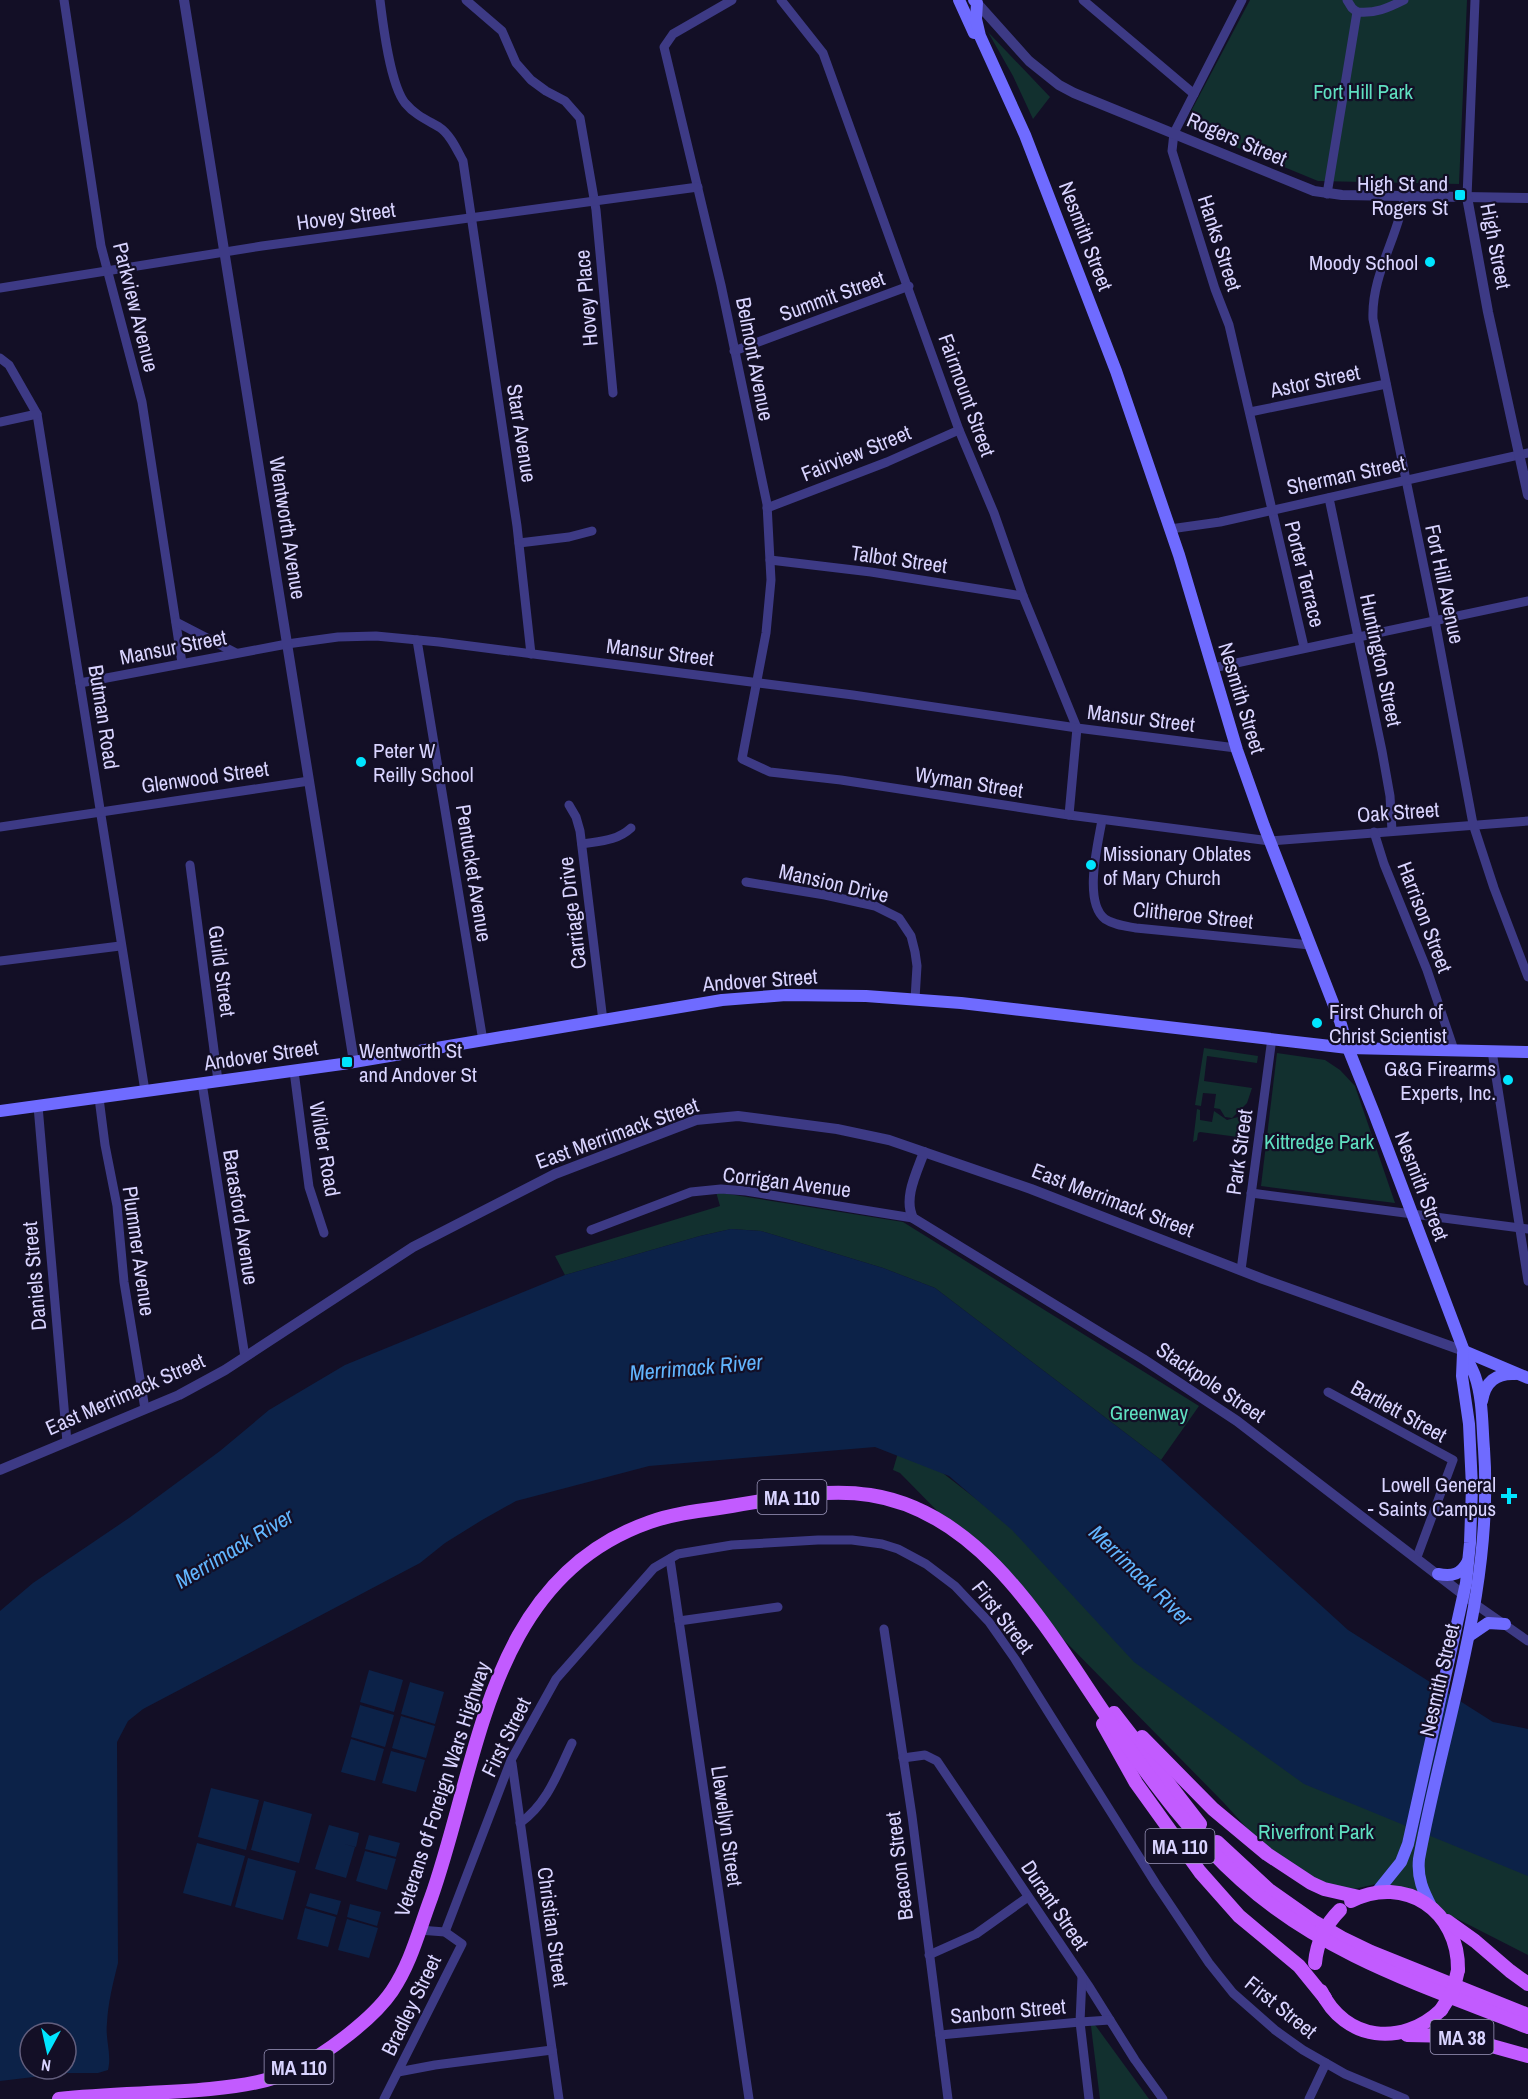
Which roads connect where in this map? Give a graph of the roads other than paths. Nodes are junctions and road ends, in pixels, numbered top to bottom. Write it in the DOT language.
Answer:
graph roads {
  1 [pos="64,0"];
  2 [pos="183,0"];
  3 [pos="380,0"];
  4 [pos="466,0"];
  5 [pos="732,0"];
  6 [pos="781,0"];
  7 [pos="959,0"];
  8 [pos="1083,0"];
  9 [pos="1347,0"];
  10 [pos="1404,0"];
  11 [pos="1475,0"];
  12 [pos="978,1"];
  13 [pos="1238,2"];
  14 [pos="1358,12"];
  15 [pos="987,54"];
  16 [pos="1194,94"];
  17 [pos="1174,133"];
  18 [pos="698,187"];
  19 [pos="1327,194"];
  20 [pos="1405,195"];
  21 [pos="1467,197"];
  22 [pos="1528,198"];
  23 [pos="595,201"];
  24 [pos="471,218"];
  25 [pos="224,252"];
  26 [pos="108,271"];
  27 [pos="909,286"];
  28 [pos="0,288"];
  29 [pos="734,351"];
  30 [pos="0,358"];
  31 [pos="1386,384"];
  32 [pos="613,393"];
  33 [pos="1250,412"];
  34 [pos="37,414"];
  35 [pos="0,422"];
  36 [pos="959,430"];
  37 [pos="1524,454"];
  38 [pos="1405,480"];
  39 [pos="1528,495"];
  40 [pos="1329,498"];
  41 [pos="767,508"];
  42 [pos="1271,510"];
  43 [pos="1170,529"];
  44 [pos="592,531"];
  45 [pos="519,543"];
  46 [pos="770,560"];
  47 [pos="1023,596"];
  48 [pos="1528,600"];
  49 [pos="1435,621"];
  50 [pos="176,622"];
  51 [pos="1359,638"];
  52 [pos="417,640"];
  53 [pos="287,644"];
  54 [pos="1304,647"];
  55 [pos="236,653"];
  56 [pos="531,654"];
  57 [pos="182,663"];
  58 [pos="1213,668"];
  59 [pos="80,683"];
  60 [pos="756,683"];
  61 [pos="1077,728"];
  62 [pos="1236,748"];
  63 [pos="309,781"];
  64 [pos="568,805"];
  65 [pos="100,811"];
  66 [pos="1069,815"];
  67 [pos="1102,820"];
  68 [pos="1528,821"];
  69 [pos="1473,824"];
  70 [pos="0,827"];
  71 [pos="631,828"];
  72 [pos="1392,831"];
  73 [pos="1374,832"];
  74 [pos="1270,841"];
  75 [pos="582,844"];
  76 [pos="190,865"];
  77 [pos="746,882"];
  78 [pos="120,945"];
  79 [pos="1310,945"];
  80 [pos="0,961"];
  81 [pos="1528,977"];
  82 [pos="915,999"];
  83 [pos="603,1021"];
  84 [pos="1272,1038"];
  85 [pos="483,1041"];
  86 [pos="1348,1048"];
  87 [pos="1454,1050"];
  88 [pos="1492,1051"];
  89 [pos="1528,1052"];
  90 [pos="354,1062"];
  91 [pos="294,1071"];
  92 [pos="218,1081"];
  93 [pos="202,1083"];
  94 [pos="145,1091"];
  95 [pos="99,1098"];
  96 [pos="38,1106"];
  97 [pos="0,1111"];
  98 [pos="924,1152"];
  99 [pos="1251,1193"];
  100 [pos="1412,1214"];
  101 [pos="913,1218"];
  102 [pos="1524,1228"];
  103 [pos="591,1230"];
  104 [pos="324,1233"];
  105 [pos="1241,1270"];
  106 [pos="1528,1281"];
  107 [pos="1464,1352"];
  108 [pos="245,1357"];
  109 [pos="1527,1377"];
  110 [pos="1328,1392"];
  111 [pos="1480,1407"];
  112 [pos="145,1409"];
  113 [pos="67,1442"];
  114 [pos="0,1470"];
  115 [pos="1417,1557"];
  116 [pos="669,1559"];
  117 [pos="1469,1560"];
  118 [pos="1438,1574"];
  119 [pos="1464,1594"];
  120 [pos="1476,1604"];
  121 [pos="778,1606"];
  122 [pos="679,1621"];
  123 [pos="1504,1624"];
  124 [pos="884,1629"];
  125 [pos="1469,1636"];
  126 [pos="1528,1641"];
  127 [pos="1072,1664"];
  128 [pos="572,1743"];
  129 [pos="903,1758"];
  130 [pos="511,1760"];
  131 [pos="520,1823"];
  132 [pos="1376,1893"];
  133 [pos="1028,1897"];
  134 [pos="1359,1897"];
  135 [pos="1432,1908"];
  136 [pos="1443,1918"];
  137 [pos="419,1930"];
  138 [pos="446,1932"];
  139 [pos="928,1955"];
  140 [pos="1082,1977"];
  141 [pos="1528,1984"];
  142 [pos="1325,1998"];
  143 [pos="1528,2015"];
  144 [pos="1110,2020"];
  145 [pos="1080,2022"];
  146 [pos="1528,2027"];
  147 [pos="1393,2034"];
  148 [pos="940,2035"];
  149 [pos="552,2050"];
  150 [pos="1528,2056"];
  151 [pos="1326,2063"];
  152 [pos="398,2072"];
  153 [pos="59,2099"];
  154 [pos="384,2099"];
  155 [pos="559,2099"];
  156 [pos="749,2099"];
  157 [pos="948,2099"];
  158 [pos="1089,2099"];
  159 [pos="1163,2099"];
  160 [pos="1309,2099"];
  161 [pos="1405,2099"];
  1 -- 26 [label="street, Parkview Avenue"];
  2 -- 25 [label="street, Wentworth Avenue"];
  3 -- 24 [label="street, Starr Avenue"];
  4 -- 23 [label="street, Hovey Place"];
  5 -- 18 [label="street, Belmont Avenue"];
  6 -- 27 [label="street, Fairmount Street"];
  7 -- 15 [label="main road, Nesmith Street"];
  8 -- 16 [label="street"];
  9 -- 14 [label="street"];
  10 -- 14 [label="street"];
  11 -- 21 [label="street, High Street"];
  12 -- 15 [label="main road, Nesmith Street"];
  12 -- 17 [label="street, Rogers Street"];
  13 -- 16 [label="street"];
  14 -- 19 [label="street"];
  15 -- 43 [label="main road, Nesmith Street"];
  16 -- 17 [label="street"];
  17 -- 19 [label="street, Rogers Street"];
  17 -- 33 [label="street, Hanks Street"];
  18 -- 23 [label="street, Hovey Street"];
  18 -- 29 [label="street, Belmont Avenue"];
  19 -- 20 [label="street, Rogers Street"];
  20 -- 21 [label="street, Rogers Street"];
  20 -- 31 [label="street, Fort Hill Avenue"];
  21 -- 22 [label="street, Rogers Street"];
  21 -- 37 [label="street, High Street"];
  23 -- 24 [label="street, Hovey Street"];
  23 -- 32 [label="street, Hovey Place"];
  24 -- 25 [label="street, Hovey Street"];
  24 -- 45 [label="street, Starr Avenue"];
  25 -- 26 [label="street, Hovey Street"];
  25 -- 53 [label="street, Wentworth Avenue"];
  26 -- 28 [label="street, Hovey Street"];
  26 -- 50 [label="street, Parkview Avenue"];
  27 -- 29 [label="street, Summit Street"];
  27 -- 36 [label="street, Fairmount Street"];
  29 -- 41 [label="street, Belmont Avenue"];
  30 -- 34 [label="street, Butman Road"];
  31 -- 33 [label="street, Astor Street"];
  31 -- 38 [label="street, Fort Hill Avenue"];
  33 -- 42 [label="street, Hanks Street"];
  34 -- 35 [label="street"];
  34 -- 59 [label="street, Butman Road"];
  36 -- 41 [label="street, Fairview Street"];
  36 -- 47 [label="street, Fairmount Street"];
  37 -- 38 [label="street, Sherman Street"];
  37 -- 39 [label="street, High Street"];
  38 -- 40 [label="street, Sherman Street"];
  38 -- 49 [label="street, Fort Hill Avenue"];
  40 -- 42 [label="street, Sherman Street"];
  40 -- 51 [label="street, Huntington Street"];
  41 -- 46 [label="street, Belmont Avenue"];
  42 -- 43 [label="street, Sherman Street"];
  42 -- 54 [label="street, Porter Terrace"];
  43 -- 58 [label="main road, Nesmith Street"];
  44 -- 45 [label="street"];
  45 -- 56 [label="street, Starr Avenue"];
  46 -- 47 [label="street, Talbot Street"];
  46 -- 60 [label="street, Belmont Avenue"];
  47 -- 61 [label="street, Fairmount Street"];
  48 -- 49 [label="street"];
  49 -- 51 [label="street"];
  49 -- 69 [label="street, Fort Hill Avenue"];
  50 -- 55 [label="street"];
  50 -- 57 [label="street, Parkview Avenue"];
  51 -- 54 [label="street"];
  51 -- 72 [label="street, Huntington Street"];
  52 -- 53 [label="street, Mansur Street"];
  52 -- 56 [label="street, Mansur Street"];
  52 -- 85 [label="street, Pentucket Avenue"];
  53 -- 55 [label="street, Mansur Street"];
  53 -- 63 [label="street, Wentworth Avenue"];
  54 -- 58 [label="street"];
  55 -- 57 [label="street, Mansur Street"];
  56 -- 60 [label="street, Mansur Street"];
  57 -- 59 [label="street, Mansur Street"];
  58 -- 62 [label="main road, Nesmith Street"];
  59 -- 65 [label="street, Butman Road"];
  60 -- 61 [label="street, Mansur Street"];
  60 -- 66 [label="street, Wyman Street"];
  61 -- 62 [label="street, Mansur Street"];
  61 -- 66 [label="street, Fairmount Street"];
  62 -- 74 [label="main road, Nesmith Street"];
  63 -- 65 [label="street, Glenwood Street"];
  63 -- 90 [label="street, Wentworth Avenue"];
  64 -- 75 [label="street, Carriage Drive"];
  65 -- 70 [label="street, Glenwood Street"];
  65 -- 78 [label="street, Butman Road"];
  66 -- 67 [label="street, Wyman Street"];
  67 -- 74 [label="street, Wyman Street"];
  67 -- 79 [label="street, Clitheroe Street"];
  68 -- 69 [label="street, Oak Street"];
  69 -- 72 [label="street, Oak Street"];
  69 -- 81 [label="street, Fort Hill Avenue"];
  71 -- 75 [label="street"];
  72 -- 73 [label="street, Oak Street"];
  73 -- 74 [label="street, Oak Street"];
  73 -- 87 [label="street, Harrison Street"];
  74 -- 79 [label="main road, Nesmith Street"];
  75 -- 83 [label="street, Carriage Drive"];
  76 -- 92 [label="street, Guild Street"];
  77 -- 82 [label="street, Mansion Drive"];
  78 -- 80 [label="street"];
  78 -- 94 [label="street, Butman Road"];
  79 -- 86 [label="main road, Nesmith Street"];
  82 -- 83 [label="main road, Andover Street"];
  82 -- 84 [label="main road, Andover Street"];
  83 -- 85 [label="main road, Andover Street"];
  84 -- 86 [label="main road, Andover Street"];
  84 -- 99 [label="street, Park Street"];
  85 -- 90 [label="main road, Andover Street"];
  86 -- 87 [label="main road, Andover Street"];
  86 -- 100 [label="main road, Nesmith Street"];
  87 -- 88 [label="main road, Andover Street"];
  88 -- 89 [label="main road, Andover Street"];
  88 -- 102 [label="street"];
  90 -- 91 [label="main road, Andover Street"];
  91 -- 92 [label="main road, Andover Street"];
  91 -- 104 [label="street, Wilder Road"];
  92 -- 93 [label="main road, Andover Street"];
  93 -- 94 [label="main road, Andover Street"];
  93 -- 108 [label="street, Barasford Avenue"];
  94 -- 95 [label="main road, Andover Street"];
  95 -- 96 [label="main road, Andover Street"];
  95 -- 112 [label="street, Plummer Avenue"];
  96 -- 97 [label="main road, Andover Street"];
  96 -- 113 [label="street, Daniels Street"];
  98 -- 101 [label="street"];
  98 -- 105 [label="street, East Merrimack Street"];
  98 -- 108 [label="street, East Merrimack Street"];
  99 -- 100 [label="street"];
  99 -- 105 [label="street, Park Street"];
  100 -- 102 [label="street"];
  100 -- 107 [label="main road, Nesmith Street"];
  101 -- 103 [label="street, Corrigan Avenue"];
  101 -- 115 [label="street, Stackpole Street"];
  102 -- 106 [label="street"];
  105 -- 107 [label="street, East Merrimack Street"];
  107 -- 109 [label="main road, East Merrimack Street"];
  107 -- 111 [label="main road, Nesmith Street"];
  107 -- 117 [label="main road, Nesmith Street"];
  108 -- 112 [label="street, East Merrimack Street"];
  109 -- 111 [label="main road"];
  110 -- 115 [label="street, Bartlett Street"];
  111 -- 120 [label="main road, Nesmith Street"];
  112 -- 113 [label="street, East Merrimack Street"];
  113 -- 114 [label="street, East Merrimack Street"];
  115 -- 118 [label="street, Stackpole Street"];
  116 -- 122 [label="street, Llewellyn Street"];
  116 -- 130 [label="street, First Street"];
  116 -- 151 [label="street, First Street"];
  117 -- 118 [label="main road"];
  117 -- 119 [label="main road, Nesmith Street"];
  118 -- 119 [label="street, Stackpole Street"];
  119 -- 120 [label="street, Stackpole Street"];
  119 -- 132 [label="main road, Nesmith Street"];
  120 -- 123 [label="street, Stackpole Street"];
  120 -- 125 [label="main road, Nesmith Street"];
  121 -- 122 [label="street"];
  122 -- 156 [label="street, Llewellyn Street"];
  123 -- 125 [label="main road"];
  123 -- 126 [label="street, Stackpole Street"];
  124 -- 129 [label="street, Beacon Street"];
  125 -- 135 [label="main road, Nesmith Street"];
  127 -- 134 [label="main road, MA 110"];
  127 -- 137 [label="main road, Veterans of Foreign Wars Highway / MA 110"];
  127 -- 142 [label="main road, MA 110"];
  127 -- 143 [label="main road, Veterans of Foreign Wars Highway"];
  127 -- 146 [label="main road, Veterans of Foreign Wars Highway"];
  128 -- 131 [label="street"];
  129 -- 133 [label="street, Durant Street"];
  129 -- 139 [label="street, Beacon Street"];
  130 -- 131 [label="street, Christian Street"];
  130 -- 138 [label="street, First Street"];
  131 -- 149 [label="street, Christian Street"];
  132 -- 134 [label="main road, MA 110"];
  132 -- 135 [label="main road"];
  133 -- 139 [label="street"];
  133 -- 140 [label="street, Durant Street"];
  134 -- 142 [label="main road, bridge"];
  135 -- 136 [label="main road, MA 110"];
  136 -- 141 [label="main road"];
  136 -- 147 [label="main road, MA 110, bridge"];
  137 -- 138 [label="street"];
  137 -- 153 [label="main road, Veterans of Foreign Wars Highway / MA 110"];
  138 -- 152 [label="street, Bradley Street"];
  139 -- 148 [label="street, Beacon Street"];
  140 -- 144 [label="street, Durant Street"];
  140 -- 145 [label="street"];
  142 -- 147 [label="main road, MA 110"];
  144 -- 145 [label="street, Sanborn Street"];
  144 -- 159 [label="street, Durant Street"];
  145 -- 148 [label="street, Sanborn Street"];
  145 -- 158 [label="street"];
  147 -- 150 [label="main road, MA 38"];
  148 -- 157 [label="street, Beacon Street"];
  149 -- 152 [label="street"];
  149 -- 155 [label="street, Christian Street"];
  151 -- 160 [label="street"];
  151 -- 161 [label="street, First Street"];
  152 -- 154 [label="street, Bradley Street"];
}
